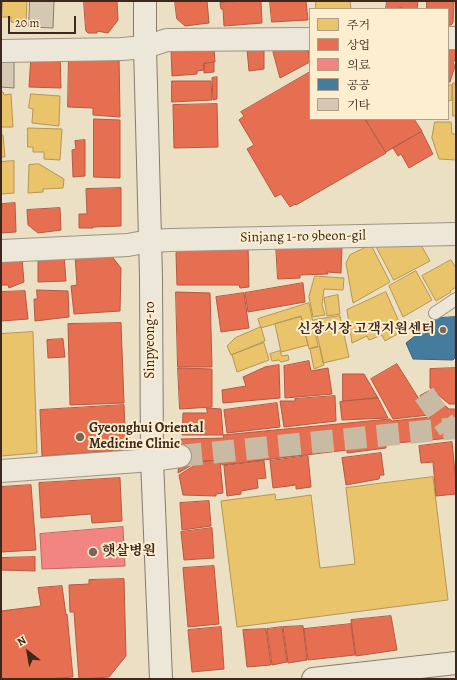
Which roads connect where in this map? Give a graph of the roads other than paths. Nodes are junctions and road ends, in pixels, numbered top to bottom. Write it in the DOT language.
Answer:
graph roads {
  1 [pos="145,1"];
  2 [pos="309,39"];
  3 [pos="145,47"];
  4 [pos="1,51"];
  5 [pos="456,234"];
  6 [pos="149,241"];
  7 [pos="1,251"];
  8 [pos="456,299"];
  9 [pos="435,314"];
  10 [pos="180,456"];
  11 [pos="152,460"];
  12 [pos="1,471"];
  13 [pos="456,663"];
  14 [pos="161,679"];
  15 [pos="313,679"];
  1 -- 3 [label="street, Sinpyeong-ro"];
  2 -- 3 [label="street"];
  3 -- 4 [label="street"];
  3 -- 6 [label="street, Sinpyeong-ro"];
  5 -- 6 [label="street, Sinjang 1-ro 9beon-gil"];
  6 -- 7 [label="street, Sinjang 1-ro 9beon-gil"];
  6 -- 11 [label="street, Sinpyeong-ro"];
  8 -- 9 [label="lane"];
  10 -- 11 [label="street"];
  11 -- 12 [label="street"];
  11 -- 14 [label="street, Sinpyeong-ro"];
  13 -- 15 [label="street"];
}
